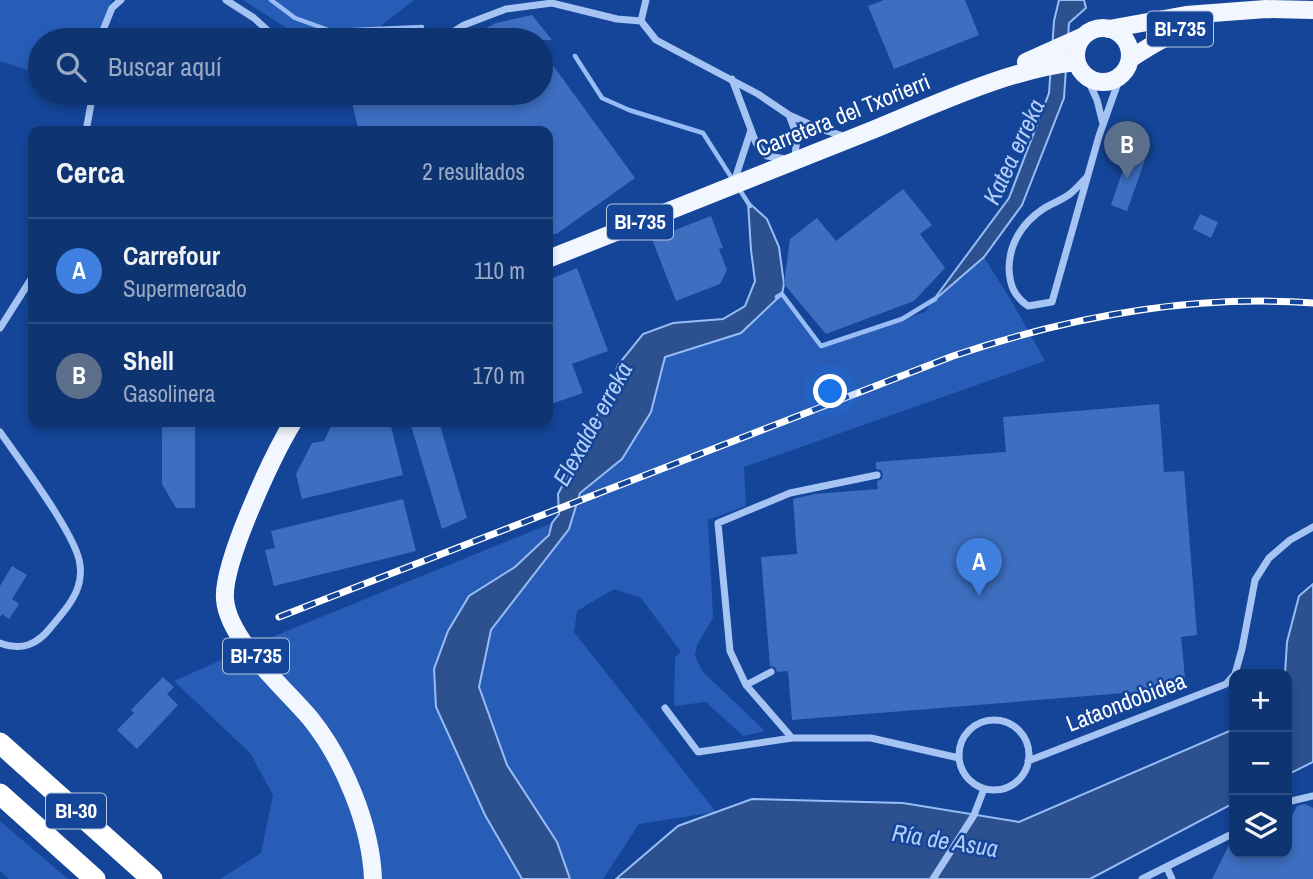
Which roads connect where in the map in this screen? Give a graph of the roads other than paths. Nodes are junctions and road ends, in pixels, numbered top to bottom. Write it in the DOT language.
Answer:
graph roads {
  1 [pos="121,0"];
  2 [pos="226,0"];
  3 [pos="646,0"];
  4 [pos="1313,9"];
  5 [pos="1235,12"];
  6 [pos="641,21"];
  7 [pos="104,28"];
  8 [pos="265,28"];
  9 [pos="459,28"];
  10 [pos="1110,29"];
  11 [pos="1084,36"];
  12 [pos="1130,60"];
  13 [pos="1077,62"];
  14 [pos="1120,77"];
  15 [pos="1087,78"];
  16 [pos="732,79"];
  17 [pos="973,91"];
  18 [pos="91,105"];
  19 [pos="789,115"];
  20 [pos="1103,124"];
  21 [pos="87,126"];
  22 [pos="752,129"];
  23 [pos="852,138"];
  24 [pos="795,161"];
  25 [pos="1087,177"];
  26 [pos="732,185"];
  27 [pos="553,257"];
  28 [pos="28,284"];
  29 [pos="0,328"];
  30 [pos="291,427"];
  31 [pos="0,432"];
  32 [pos="877,475"];
  33 [pos="1313,527"];
  34 [pos="0,643"];
  35 [pos="1237,669"];
  36 [pos="771,672"];
  37 [pos="1229,681"];
  38 [pos="746,685"];
  39 [pos="665,708"];
  40 [pos="792,738"];
  41 [pos="0,743"];
  42 [pos="959,758"];
  43 [pos="1028,761"];
  44 [pos="984,789"];
  45 [pos="0,794"];
  46 [pos="1313,796"];
  47 [pos="1292,801"];
  48 [pos="1229,836"];
  49 [pos="1167,868"];
  50 [pos="95,879"];
  51 [pos="152,879"];
  52 [pos="373,879"];
  53 [pos="933,879"];
  54 [pos="1142,879"];
  55 [pos="1172,879"];
  1 -- 7 [label="street"];
  2 -- 8 [label="street"];
  3 -- 6 [label="street"];
  4 -- 5 [label="main road, BI-735"];
  5 -- 10 [label="main road, BI-735"];
  5 -- 12 [label="main road, BI-735"];
  6 -- 9 [label="street"];
  6 -- 16 [label="street"];
  10 -- 11 [label="main road"];
  10 -- 12 [label="main road"];
  11 -- 13 [label="main road"];
  11 -- 17 [label="main road, Carretera del Txorierri / BI-735"];
  12 -- 14 [label="main road"];
  13 -- 15 [label="main road"];
  13 -- 17 [label="main road, Carretera del Txorierri / BI-735"];
  14 -- 15 [label="main road"];
  14 -- 20 [label="street"];
  15 -- 20 [label="street"];
  16 -- 19 [label="street"];
  16 -- 22 [label="street"];
  17 -- 23 [label="main road, Carretera del Txorierri / BI-735"];
  18 -- 21 [label="street"];
  19 -- 23 [label="street"];
  19 -- 24 [label="street"];
  20 -- 25 [label="street"];
  22 -- 24 [label="street"];
  22 -- 26 [label="street"];
  23 -- 24 [label="main road, Carretera del Txorierri / BI-735"];
  24 -- 26 [label="main road, Carretera del Txorierri / BI-735"];
  25 -- 25 [label="street"];
  26 -- 27 [label="main road, BI-735"];
  28 -- 29 [label="street"];
  30 -- 52 [label="main road, BI-735"];
  31 -- 34 [label="street"];
  32 -- 38 [label="street"];
  33 -- 35 [label="street, Lataondobidea"];
  36 -- 38 [label="street"];
  37 -- 43 [label="street, Lataondobidea"];
  38 -- 40 [label="street"];
  39 -- 40 [label="street"];
  40 -- 42 [label="street"];
  41 -- 51 [label="highway, BI-30"];
  42 -- 43 [label="street"];
  42 -- 44 [label="street"];
  43 -- 44 [label="street"];
  44 -- 53 [label="street"];
  45 -- 50 [label="highway, BI-30"];
  46 -- 47 [label="street"];
  48 -- 49 [label="street"];
  49 -- 54 [label="street"];
  49 -- 55 [label="street"];
}
